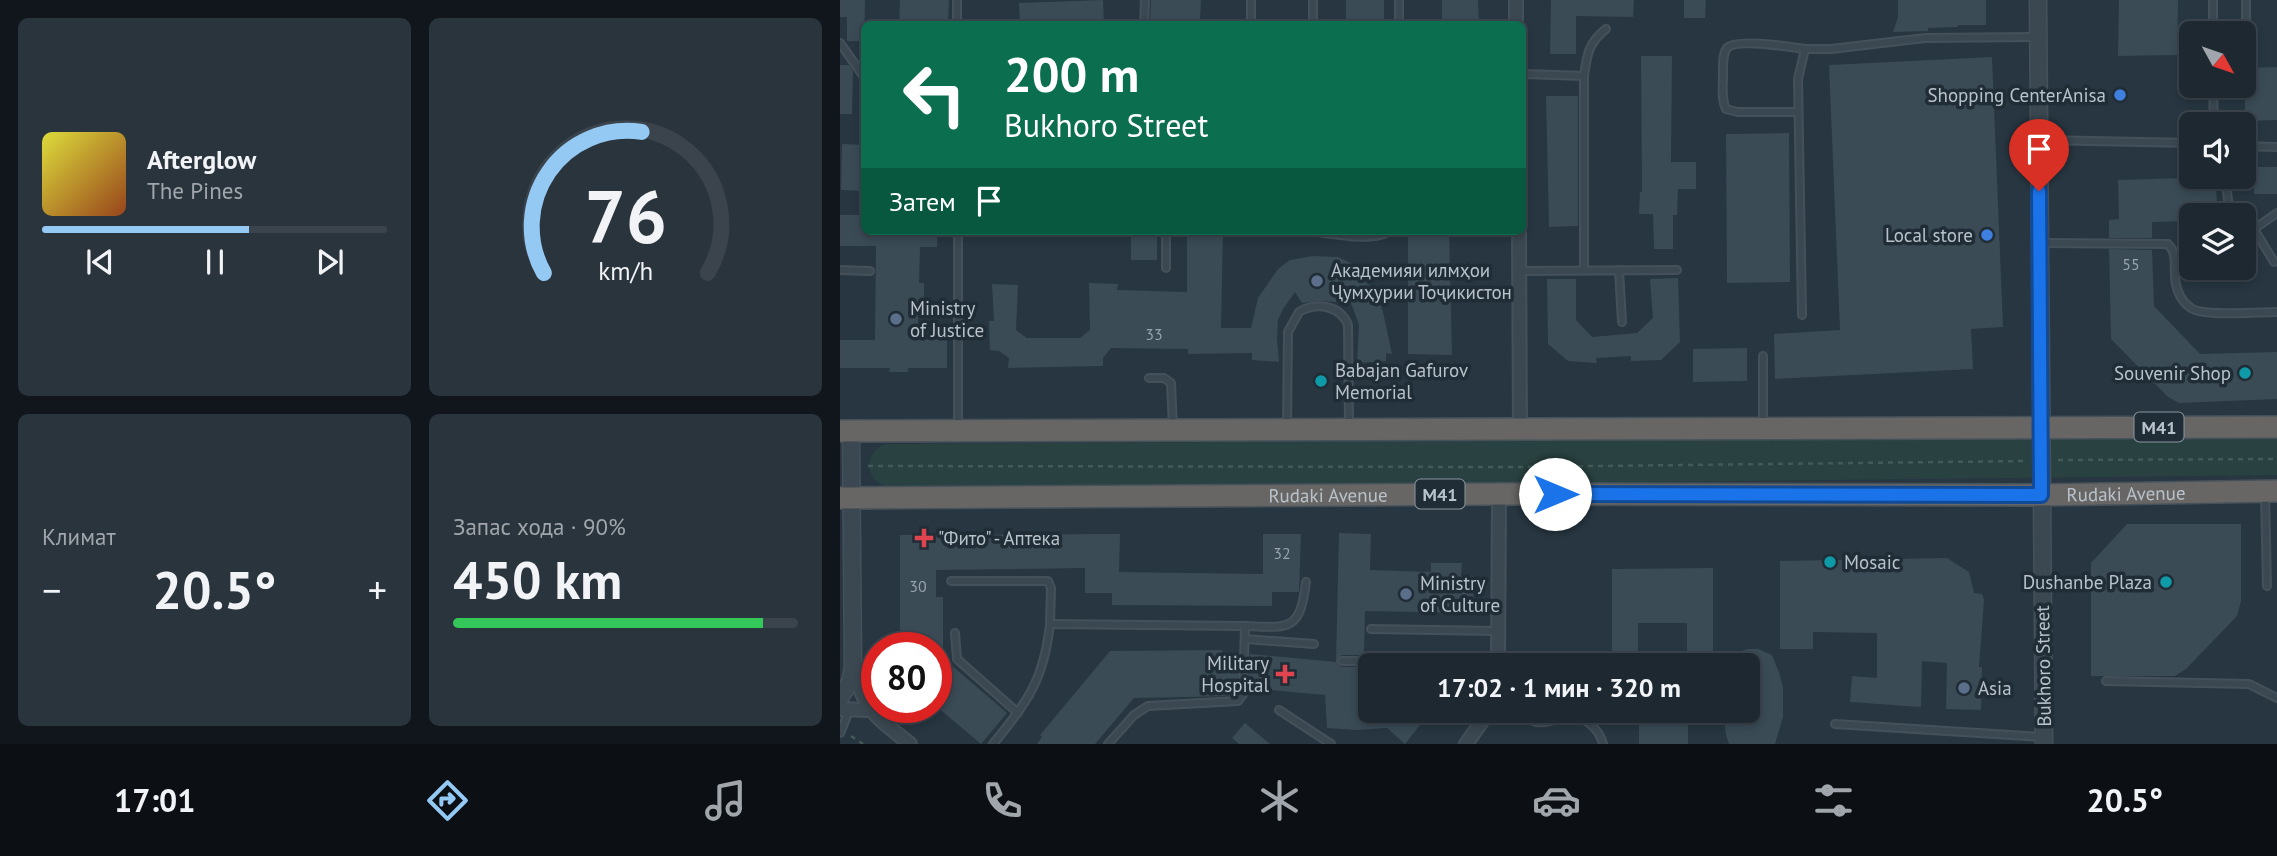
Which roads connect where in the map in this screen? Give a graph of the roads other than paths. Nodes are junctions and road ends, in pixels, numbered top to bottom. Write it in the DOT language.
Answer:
graph roads {
  1 [pos="957,0"];
  2 [pos="1144,0"];
  3 [pos="1251,0"];
  4 [pos="1313,0"];
  5 [pos="1399,0"];
  6 [pos="1516,0"];
  7 [pos="2038,0"];
  8 [pos="2213,0"];
  9 [pos="2246,0"];
  10 [pos="957,21"];
  11 [pos="1144,21"];
  12 [pos="1251,21"];
  13 [pos="1313,21"];
  14 [pos="1399,21"];
  15 [pos="1516,21"];
  16 [pos="2213,21"];
  17 [pos="2246,21"];
  18 [pos="1606,29"];
  19 [pos="2038,37"];
  20 [pos="840,43"];
  21 [pos="1805,49"];
  22 [pos="861,73"];
  23 [pos="1526,74"];
  24 [pos="1584,76"];
  25 [pos="1798,112"];
  26 [pos="2039,140"];
  27 [pos="2179,143"];
  28 [pos="2256,146"];
  29 [pos="2277,147"];
  30 [pos="2277,213"];
  31 [pos="2256,227"];
  32 [pos="2256,234"];
  33 [pos="958,235"];
  34 [pos="1166,235"];
  35 [pos="1352,235"];
  36 [pos="1382,235"];
  37 [pos="1518,235"];
  38 [pos="2039,243"];
  39 [pos="2274,262"];
  40 [pos="1166,268"];
  41 [pos="840,270"];
  42 [pos="1584,270"];
  43 [pos="1619,270"];
  44 [pos="1677,270"];
  45 [pos="870,271"];
  46 [pos="1519,271"];
  47 [pos="2277,312"];
  48 [pos="1802,315"];
  49 [pos="1622,322"];
  50 [pos="1763,356"];
  51 [pos="1149,378"];
  52 [pos="2277,427"];
  53 [pos="1763,428"];
  54 [pos="2041,428"];
  55 [pos="1287,429"];
  56 [pos="1349,429"];
  57 [pos="1520,429"];
  58 [pos="958,430"];
  59 [pos="1173,430"];
  60 [pos="846,431"];
  61 [pos="2271,491"];
  62 [pos="1499,494"];
  63 [pos="2041,495"];
  64 [pos="846,498"];
  65 [pos="951,581"];
  66 [pos="1306,582"];
  67 [pos="2267,586"];
  68 [pos="1050,624"];
  69 [pos="1245,626"];
  70 [pos="1371,629"];
  71 [pos="1498,631"];
  72 [pos="955,633"];
  73 [pos="1245,639"];
  74 [pos="1314,644"];
  75 [pos="1498,653"];
  76 [pos="1342,661"];
  77 [pos="1358,661"];
  78 [pos="853,667"];
  79 [pos="2106,681"];
  80 [pos="861,693"];
  81 [pos="2277,698"];
  82 [pos="843,705"];
  83 [pos="861,708"];
  84 [pos="1279,710"];
  85 [pos="1018,713"];
  86 [pos="885,723"];
  87 [pos="1481,723"];
  88 [pos="1589,723"];
  89 [pos="1835,724"];
  90 [pos="840,733"];
  91 [pos="2044,740"];
  92 [pos="910,744"];
  93 [pos="993,744"];
  94 [pos="1108,744"];
  95 [pos="1331,744"];
  96 [pos="1466,744"];
  97 [pos="1604,744"];
  1 -- 10 [label="lane"];
  2 -- 11 [label="lane"];
  3 -- 12 [label="lane"];
  4 -- 13 [label="lane"];
  5 -- 14 [label="lane"];
  6 -- 15 [label="street"];
  7 -- 19 [label="street, Bukhoro Street"];
  8 -- 16 [label="lane"];
  9 -- 17 [label="lane"];
  18 -- 24 [label="lane"];
  19 -- 21 [label="lane"];
  19 -- 26 [label="street, Bukhoro Street"];
  20 -- 22 [label="lane"];
  21 -- 25 [label="lane"];
  21 -- 25 [label="lane"];
  23 -- 24 [label="lane"];
  24 -- 42 [label="lane"];
  25 -- 48 [label="lane"];
  26 -- 27 [label="lane"];
  26 -- 38 [label="street, Bukhoro Street"];
  28 -- 29 [label="lane"];
  30 -- 31 [label="lane"];
  32 -- 39 [label="lane"];
  33 -- 58 [label="lane"];
  34 -- 40 [label="lane"];
  35 -- 36 [label="lane"];
  37 -- 46 [label="street"];
  38 -- 47 [label="lane"];
  38 -- 54 [label="street, Bukhoro Street"];
  41 -- 45 [label="lane"];
  42 -- 43 [label="lane"];
  42 -- 46 [label="lane"];
  43 -- 44 [label="lane"];
  43 -- 49 [label="lane"];
  46 -- 57 [label="street"];
  50 -- 53 [label="lane"];
  51 -- 59 [label="lane"];
  52 -- 54 [label="highway, M41"];
  53 -- 54 [label="highway, M41"];
  53 -- 57 [label="highway, M41"];
  54 -- 63 [label="street, Bukhoro Street"];
  55 -- 56 [label="highway, M41"];
  55 -- 56 [label="lane"];
  55 -- 59 [label="highway, M41"];
  56 -- 57 [label="highway, M41"];
  58 -- 59 [label="highway, M41"];
  58 -- 60 [label="highway, M41"];
  60 -- 64 [label="street"];
  61 -- 63 [label="highway, Rudaki Avenue / M41"];
  61 -- 67 [label="lane"];
  62 -- 63 [label="highway, Rudaki Avenue / M41"];
  62 -- 64 [label="highway, Rudaki Avenue / M41"];
  62 -- 71 [label="street"];
  63 -- 91 [label="street, Bukhoro Street"];
  64 -- 78 [label="street"];
  65 -- 68 [label="lane"];
  66 -- 69 [label="lane"];
  68 -- 69 [label="lane"];
  68 -- 85 [label="lane"];
  69 -- 73 [label="lane"];
  70 -- 71 [label="lane"];
  71 -- 75 [label="street"];
  72 -- 85 [label="lane"];
  73 -- 74 [label="lane"];
  73 -- 94 [label="lane"];
  76 -- 77 [label="lane"];
  78 -- 80 [label="street"];
  78 -- 82 [label="street"];
  79 -- 81 [label="lane"];
  82 -- 83 [label="street"];
  82 -- 90 [label="lane"];
  84 -- 95 [label="lane"];
  85 -- 93 [label="lane"];
  86 -- 92 [label="street"];
  87 -- 96 [label="street"];
  88 -- 97 [label="lane"];
  89 -- 91 [label="lane"];
}
